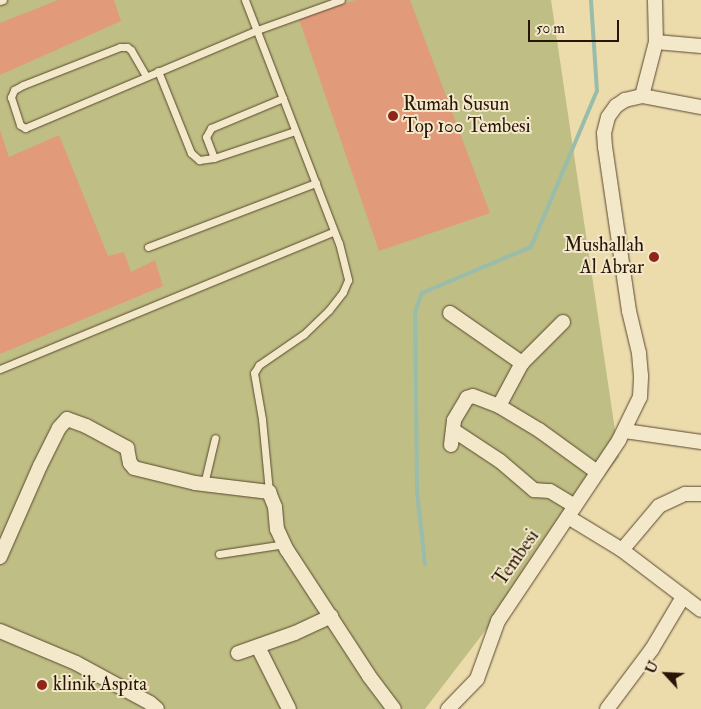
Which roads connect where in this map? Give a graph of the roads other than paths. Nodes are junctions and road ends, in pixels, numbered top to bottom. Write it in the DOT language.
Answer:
graph roads {
  1 [pos="246,0"];
  2 [pos="341,0"];
  3 [pos="655,0"];
  4 [pos="257,30"];
  5 [pos="656,42"];
  6 [pos="701,46"];
  7 [pos="158,71"];
  8 [pos="146,76"];
  9 [pos="642,96"];
  10 [pos="283,98"];
  11 [pos="701,107"];
  12 [pos="295,131"];
  13 [pos="214,158"];
  14 [pos="316,183"];
  15 [pos="334,231"];
  16 [pos="148,248"];
  17 [pos="450,313"];
  18 [pos="562,322"];
  19 [pos="522,363"];
  20 [pos="0,370"];
  21 [pos="499,406"];
  22 [pos="453,430"];
  23 [pos="625,431"];
  24 [pos="215,438"];
  25 [pos="701,442"];
  26 [pos="450,445"];
  27 [pos="597,472"];
  28 [pos="204,484"];
  29 [pos="269,492"];
  30 [pos="701,494"];
  31 [pos="572,511"];
  32 [pos="285,544"];
  33 [pos="622,550"];
  34 [pos="219,554"];
  35 [pos="0,557"];
  36 [pos="683,596"];
  37 [pos="701,610"];
  38 [pos="331,616"];
  39 [pos="0,631"];
  40 [pos="258,647"];
  41 [pos="238,653"];
  42 [pos="157,709"];
  43 [pos="289,709"];
  44 [pos="394,709"];
  45 [pos="448,709"];
  46 [pos="607,709"];
  1 -- 4 [label="lane"];
  2 -- 4 [label="lane"];
  3 -- 5 [label="street"];
  4 -- 7 [label="lane"];
  4 -- 10 [label="lane"];
  5 -- 6 [label="street"];
  5 -- 9 [label="street"];
  7 -- 8 [label="lane"];
  7 -- 13 [label="lane"];
  8 -- 8 [label="lane"];
  9 -- 11 [label="street"];
  9 -- 23 [label="street, Tembesi"];
  10 -- 12 [label="lane"];
  10 -- 13 [label="lane"];
  12 -- 13 [label="lane"];
  12 -- 14 [label="lane"];
  14 -- 15 [label="lane"];
  14 -- 16 [label="lane"];
  15 -- 20 [label="lane"];
  15 -- 29 [label="lane"];
  17 -- 19 [label="street"];
  18 -- 19 [label="street"];
  19 -- 21 [label="street"];
  21 -- 22 [label="street"];
  21 -- 27 [label="street"];
  22 -- 26 [label="street"];
  22 -- 31 [label="street"];
  23 -- 25 [label="street"];
  23 -- 27 [label="street, Tembesi"];
  24 -- 28 [label="lane"];
  27 -- 31 [label="street, Tembesi"];
  28 -- 29 [label="street"];
  28 -- 35 [label="street"];
  29 -- 32 [label="street"];
  30 -- 33 [label="street"];
  31 -- 33 [label="street"];
  31 -- 45 [label="street, Tembesi"];
  32 -- 34 [label="lane"];
  32 -- 38 [label="street"];
  33 -- 36 [label="street"];
  36 -- 37 [label="street"];
  36 -- 46 [label="street"];
  38 -- 40 [label="street"];
  38 -- 44 [label="street"];
  39 -- 42 [label="street"];
  40 -- 41 [label="street"];
  40 -- 43 [label="street"];
}
